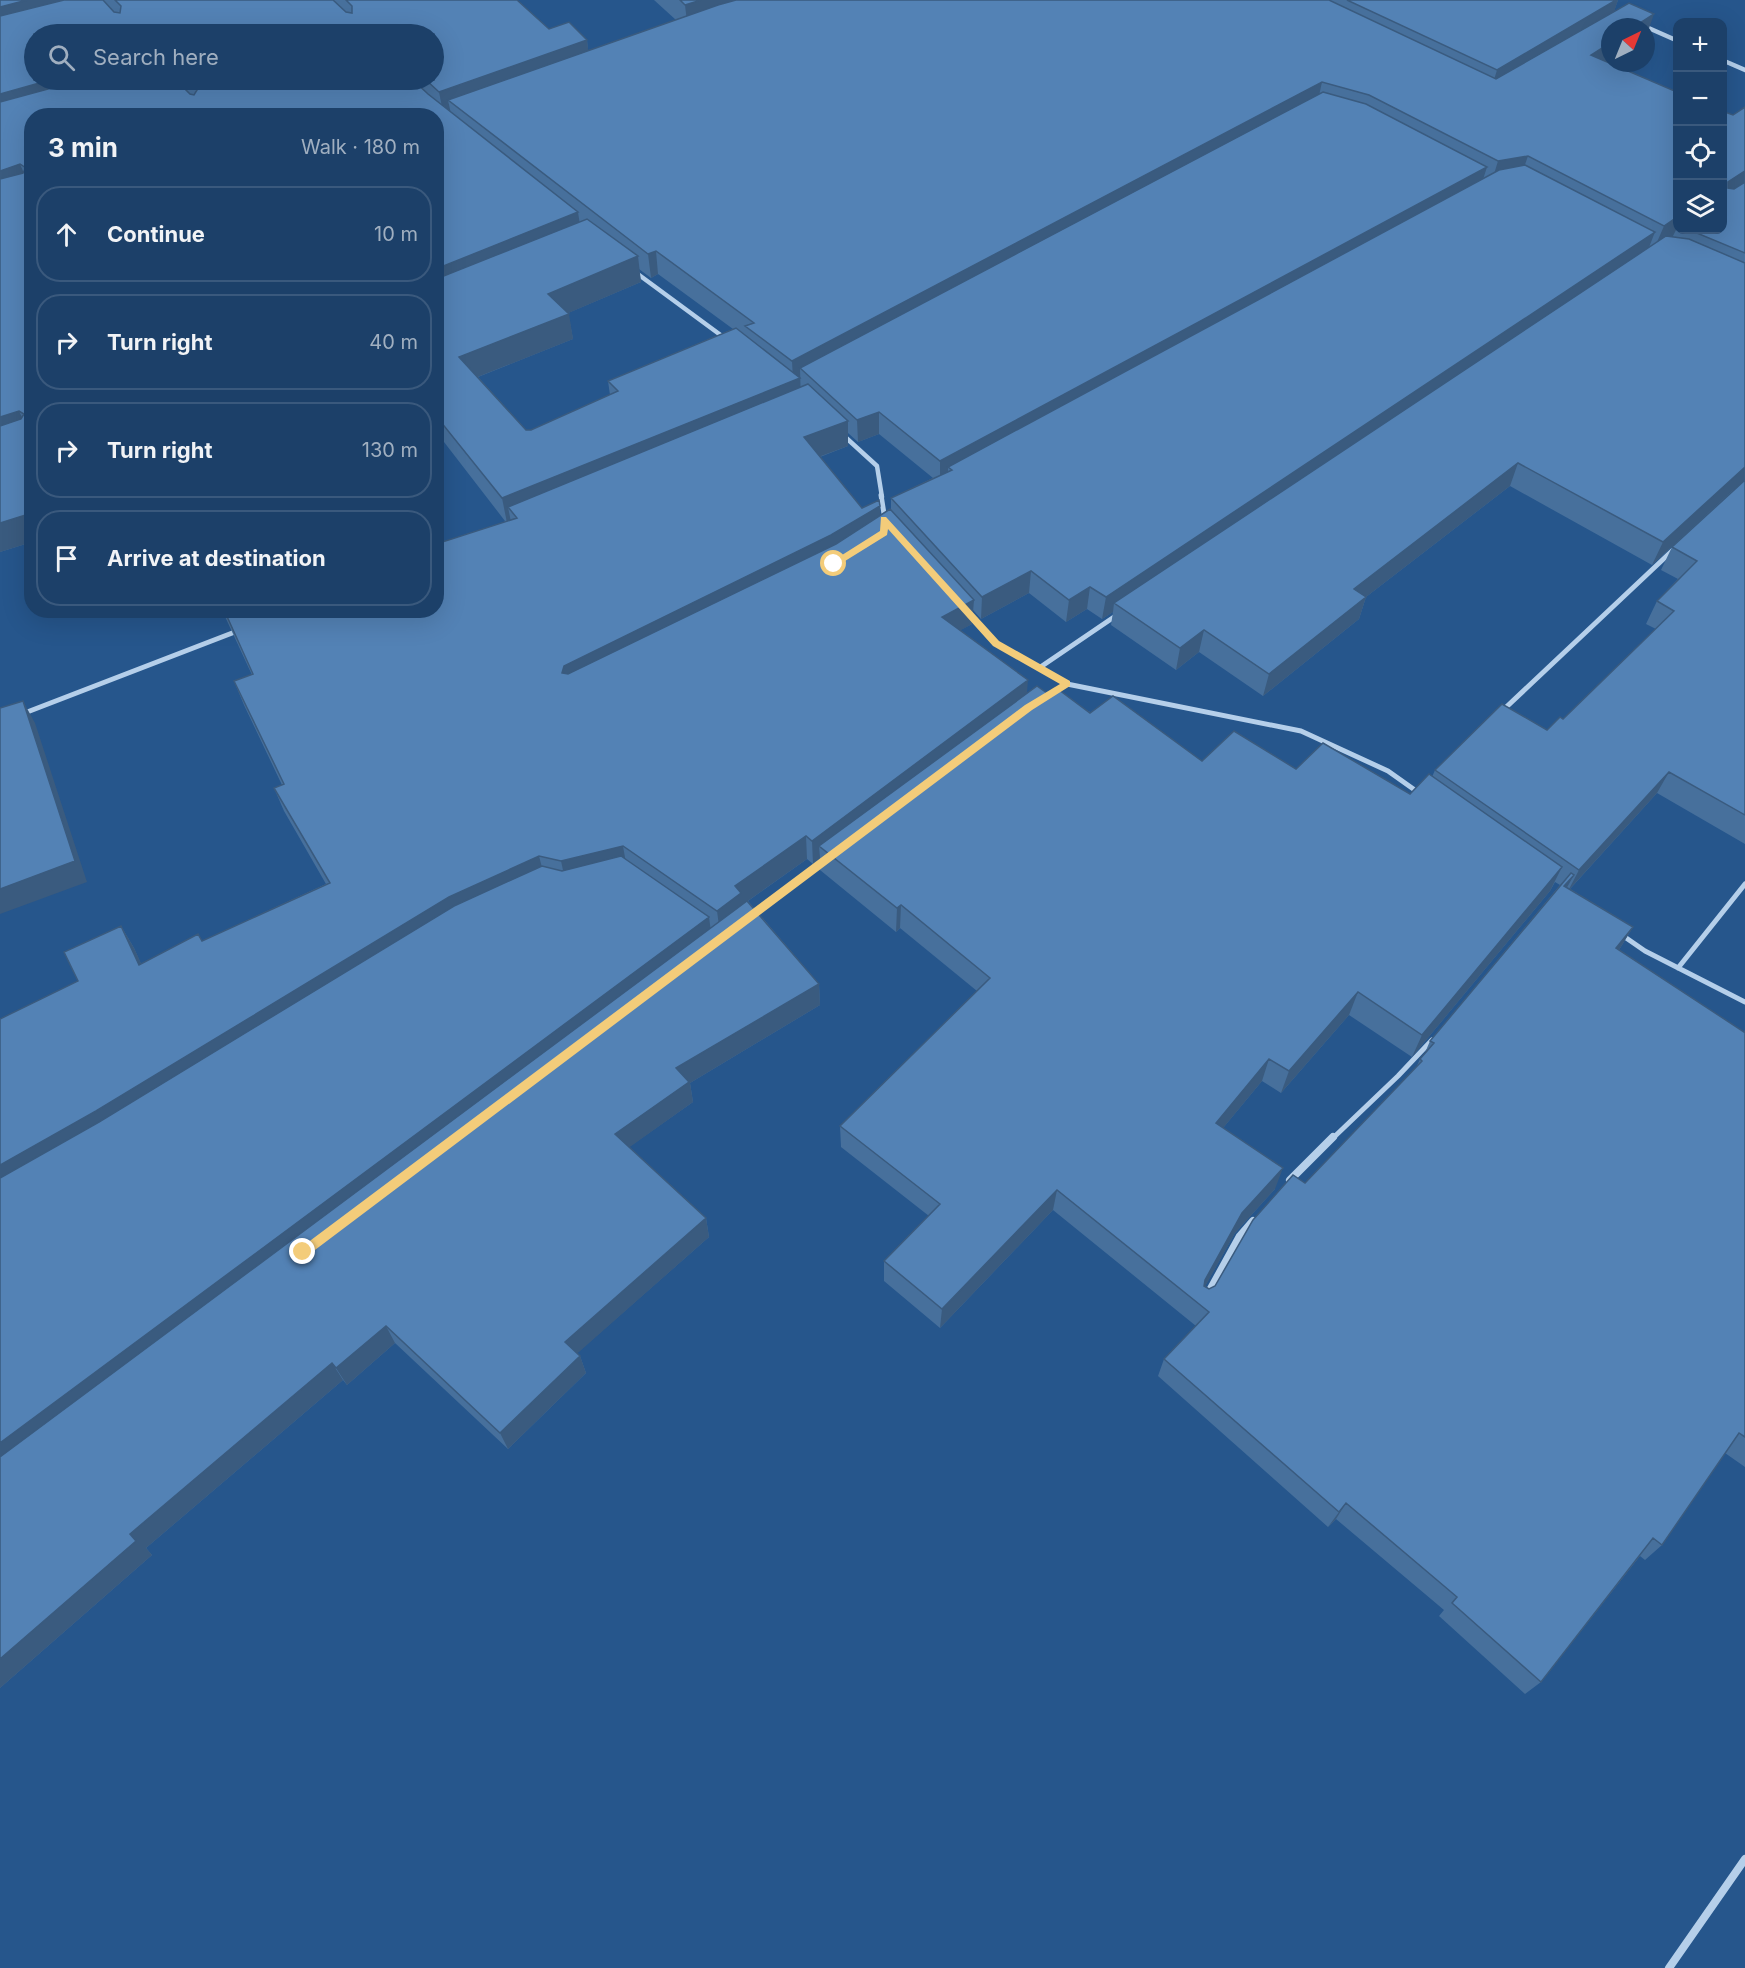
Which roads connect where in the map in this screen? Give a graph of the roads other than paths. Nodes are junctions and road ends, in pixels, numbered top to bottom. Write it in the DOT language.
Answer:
graph roads {
  1 [pos="1655,31"];
  2 [pos="1673,39"];
  3 [pos="1727,62"];
  4 [pos="1745,70"];
  5 [pos="630,268"];
  6 [pos="736,346"];
  7 [pos="835,427"];
  8 [pos="894,513"];
  9 [pos="884,519"];
  10 [pos="884,526"];
  11 [pos="891,528"];
  12 [pos="1678,546"];
  13 [pos="964,608"];
  14 [pos="1118,614"];
  15 [pos="246,628"];
  16 [pos="1039,668"];
  17 [pos="1066,684"];
  18 [pos="1057,690"];
  19 [pos="1495,717"];
  20 [pos="11,719"];
  21 [pos="1425,783"];
  22 [pos="1416,791"];
  23 [pos="1426,798"];
  24 [pos="832,855"];
  25 [pos="1745,884"];
  26 [pos="748,918"];
  27 [pos="1615,930"];
  28 [pos="1678,968"];
  29 [pos="1745,1002"];
  30 [pos="1438,1034"];
  31 [pos="1286,1185"];
  32 [pos="1255,1219"];
  33 [pos="1203,1302"];
  34 [pos="1745,1859"];
  35 [pos="1669,1968"];
  1 -- 2 [label="street"];
  3 -- 4 [label="street"];
  5 -- 6 [label="street"];
  7 -- 9 [label="street"];
  8 -- 9 [label="street"];
  9 -- 10 [label="street"];
  9 -- 11 [label="street"];
  12 -- 19 [label="street"];
  13 -- 16 [label="street"];
  14 -- 16 [label="street"];
  15 -- 20 [label="street"];
  16 -- 17 [label="street"];
  17 -- 18 [label="street"];
  17 -- 22 [label="street"];
  21 -- 22 [label="street"];
  22 -- 23 [label="street"];
  24 -- 26 [label="street"];
  25 -- 28 [label="street"];
  27 -- 28 [label="street"];
  28 -- 29 [label="street"];
  30 -- 31 [label="street"];
  32 -- 33 [label="street"];
  34 -- 35 [label="street"];
}
